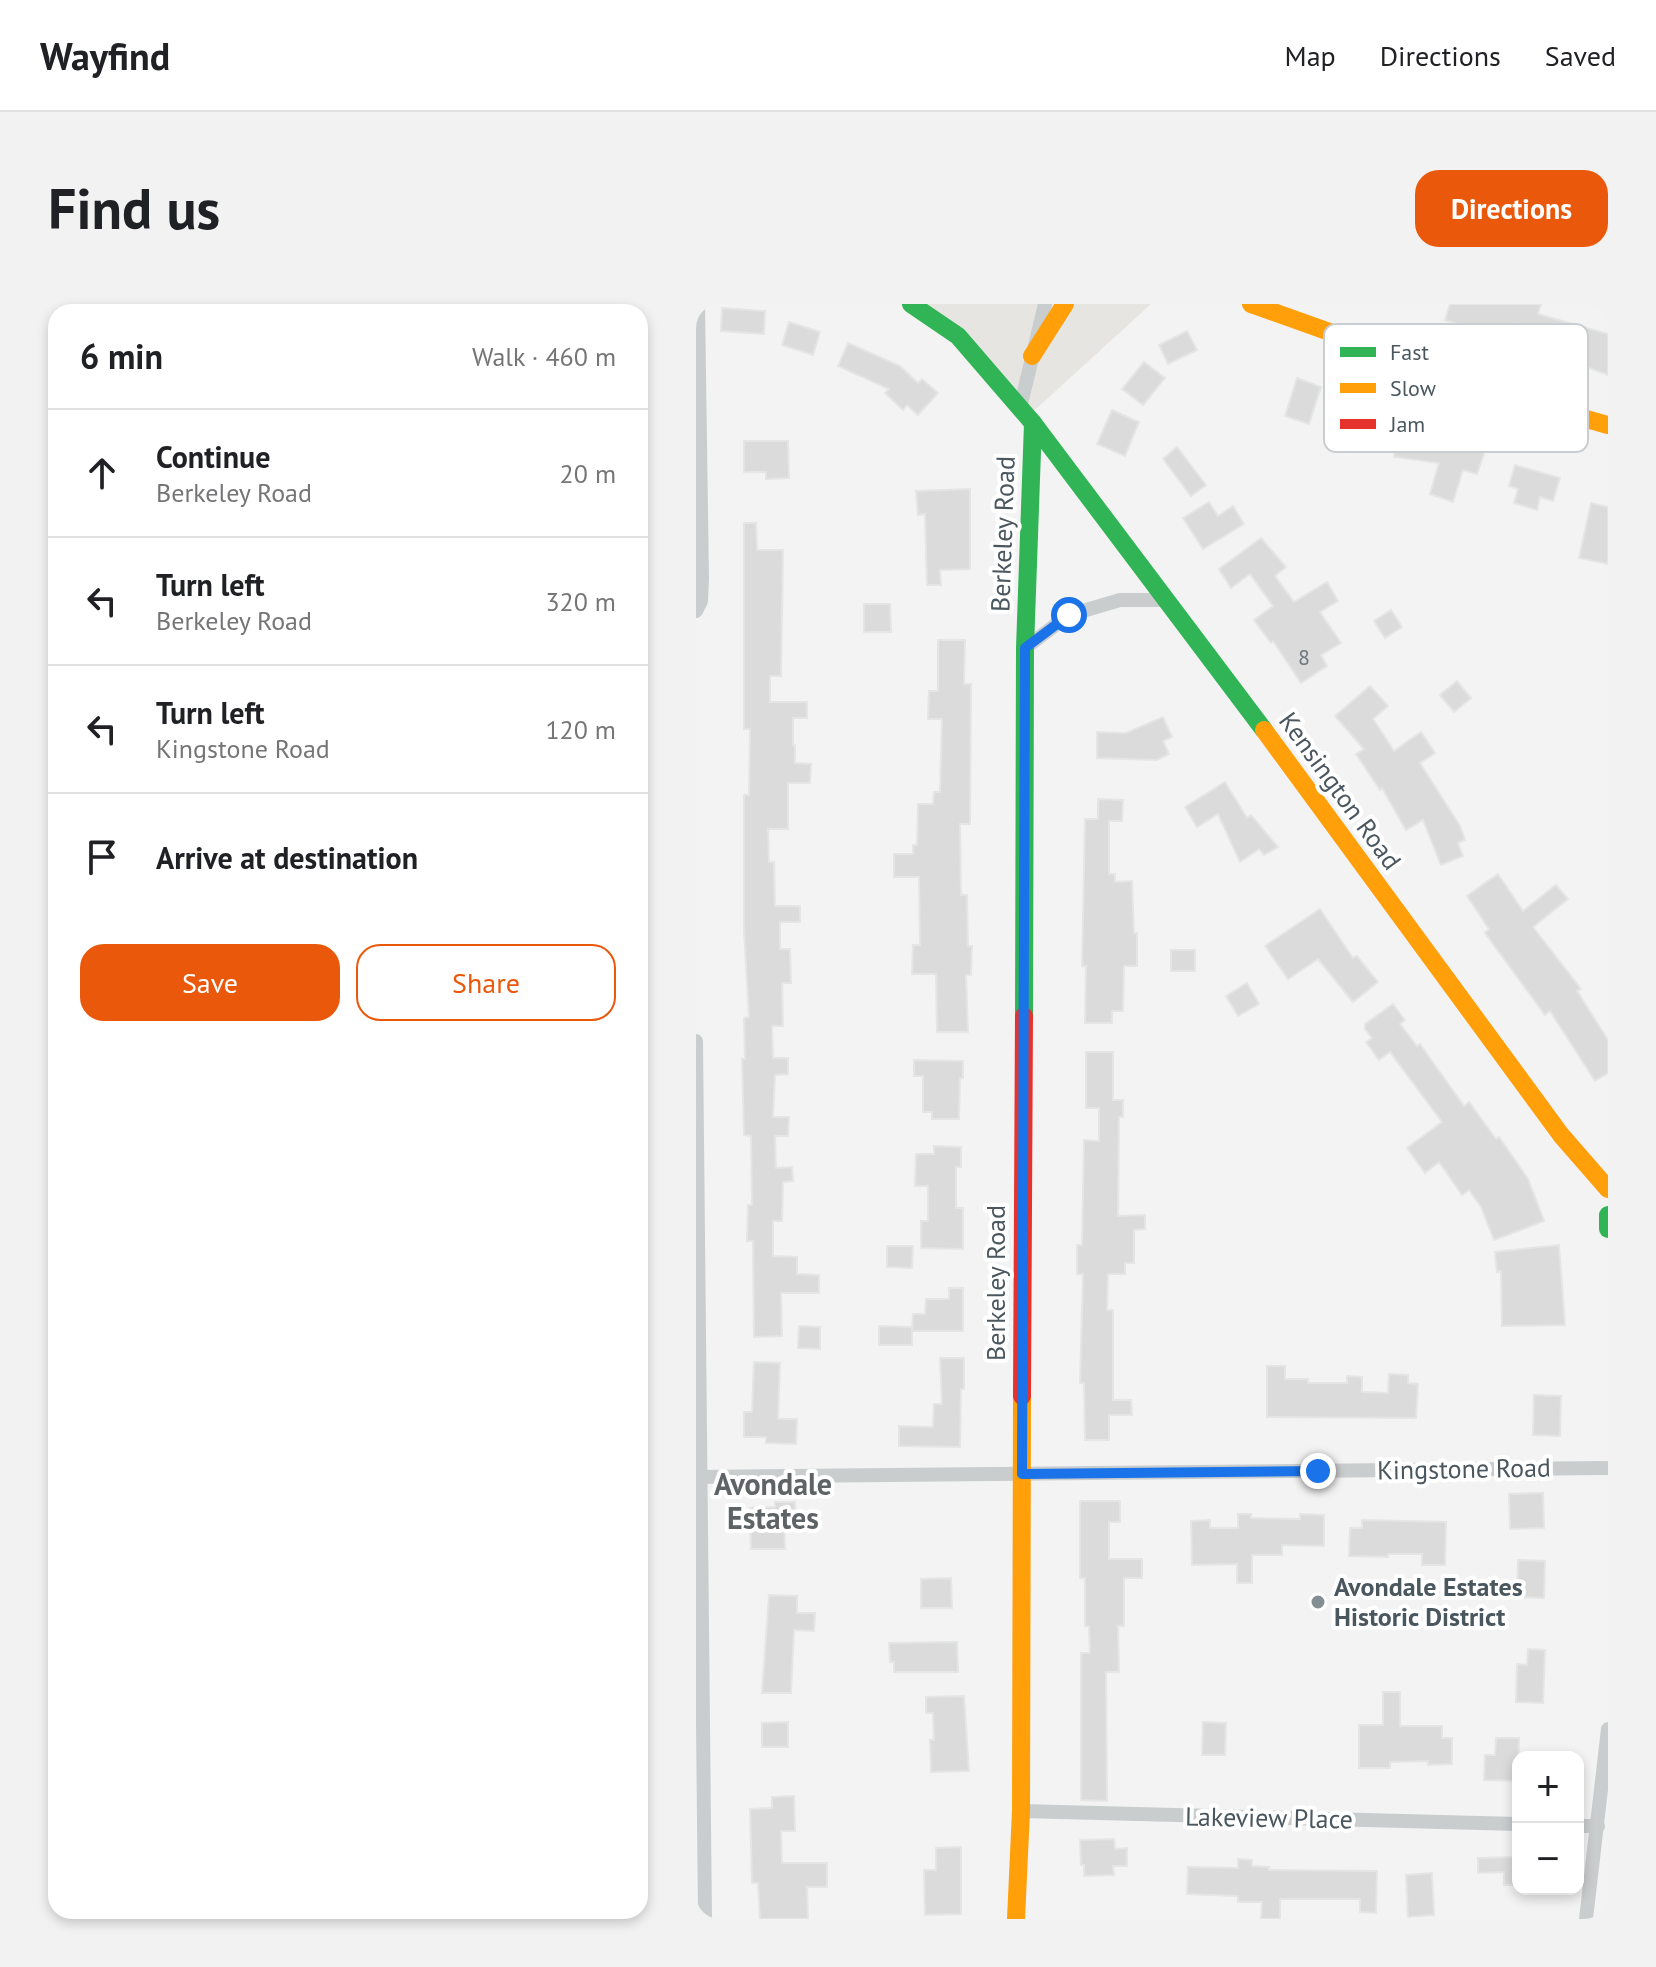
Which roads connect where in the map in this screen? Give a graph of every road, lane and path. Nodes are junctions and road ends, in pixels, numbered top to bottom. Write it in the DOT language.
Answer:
graph roads {
  1 [pos="698,304"];
  2 [pos="911,304"];
  3 [pos="1045,304"];
  4 [pos="1065,304"];
  5 [pos="1251,304"];
  6 [pos="1324,330"];
  7 [pos="1032,356"];
  8 [pos="1026,416"];
  9 [pos="1588,419"];
  10 [pos="1608,425"];
  11 [pos="1168,600"];
  12 [pos="696,611"];
  13 [pos="1025,648"];
  14 [pos="696,1041"];
  15 [pos="1608,1189"];
  16 [pos="1608,1215"];
  17 [pos="1608,1229"];
  18 [pos="1608,1468"];
  19 [pos="1022,1474"];
  20 [pos="699,1477"];
  21 [pos="704,1694"];
  22 [pos="696,1709"];
  23 [pos="1608,1729"];
  24 [pos="700,1782"];
  25 [pos="1021,1811"];
  26 [pos="1512,1824"];
  27 [pos="1584,1826"];
  28 [pos="1598,1826"];
  29 [pos="705,1919"];
  30 [pos="1016,1919"];
  31 [pos="1586,1919"];
  1 -- 12 [label="street"];
  2 -- 8 [label="street, Kensington Road"];
  3 -- 7 [label="street"];
  4 -- 7 [label="street"];
  5 -- 6 [label="street"];
  7 -- 8 [label="street"];
  8 -- 11 [label="street, Kensington Road"];
  8 -- 13 [label="street, Berkeley Road"];
  9 -- 10 [label="street"];
  11 -- 13 [label="street, Berkeley Road"];
  11 -- 15 [label="street, Kensington Road"];
  13 -- 19 [label="street, Berkeley Road"];
  14 -- 20 [label="street"];
  16 -- 17 [label="street"];
  18 -- 19 [label="street, Kingstone Road"];
  19 -- 20 [label="street, Kingstone Road"];
  19 -- 25 [label="street, Berkeley Road"];
  20 -- 21 [label="street"];
  21 -- 22 [label="street"];
  21 -- 24 [label="street"];
  23 -- 28 [label="street"];
  24 -- 29 [label="street"];
  25 -- 26 [label="street, Lakeview Place"];
  25 -- 30 [label="street, Berkeley Road"];
  27 -- 28 [label="street"];
  28 -- 31 [label="street"];
}
